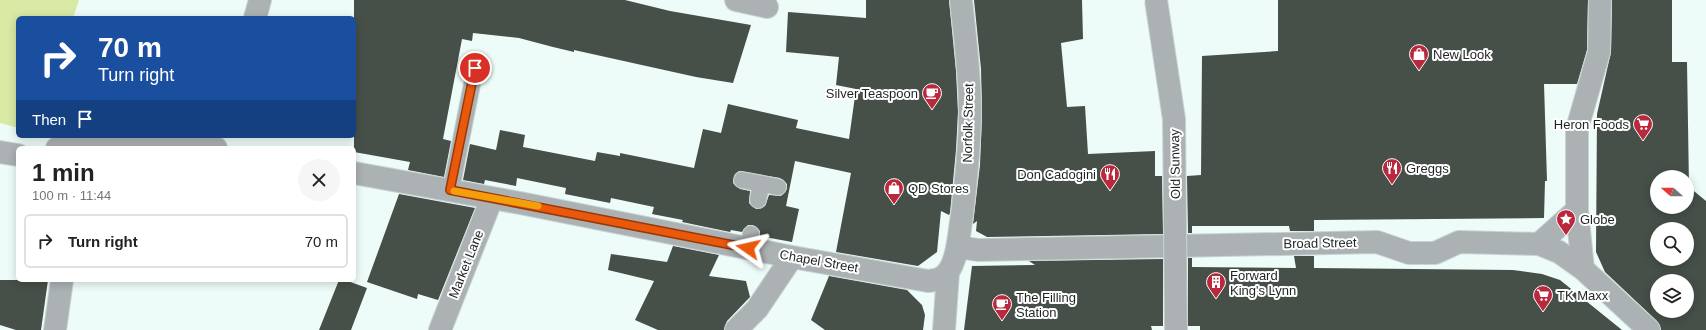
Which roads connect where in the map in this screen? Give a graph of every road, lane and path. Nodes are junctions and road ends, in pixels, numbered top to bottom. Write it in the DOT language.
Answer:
graph roads {
  1 [pos="260,0"];
  2 [pos="736,0"];
  3 [pos="961,0"];
  4 [pos="1156,0"];
  5 [pos="1600,0"];
  6 [pos="767,8"];
  7 [pos="256,16"];
  8 [pos="475,68"];
  9 [pos="94,138"];
  10 [pos="119,138"];
  11 [pos="69,146"];
  12 [pos="197,146"];
  13 [pos="0,152"];
  14 [pos="16,155"];
  15 [pos="356,173"];
  16 [pos="742,180"];
  17 [pos="761,184"];
  18 [pos="778,187"];
  19 [pos="450,190"];
  20 [pos="492,198"];
  21 [pos="758,200"];
  22 [pos="1577,210"];
  23 [pos="1538,244"];
  24 [pos="958,247"];
  25 [pos="792,257"];
  26 [pos="1583,269"];
  27 [pos="948,272"];
  28 [pos="62,282"];
  29 [pos="55,330"];
  30 [pos="440,330"];
  31 [pos="736,330"];
  32 [pos="944,330"];
  33 [pos="1176,330"];
  34 [pos="1649,330"];
  1 -- 7 [label="street"];
  2 -- 6 [label="street"];
  3 -- 24 [label="street, Norfolk Street"];
  4 -- 33 [label="street, Old Sunway, bridge"];
  5 -- 22 [label="street"];
  8 -- 19 [label="lane"];
  9 -- 11 [label="street"];
  10 -- 12 [label="street"];
  13 -- 14 [label="street"];
  15 -- 19 [label="street, Chapel Street"];
  16 -- 17 [label="lane"];
  17 -- 18 [label="lane"];
  17 -- 21 [label="lane"];
  19 -- 20 [label="street, Chapel Street"];
  20 -- 25 [label="street, Chapel Street"];
  20 -- 30 [label="street, Market Lane"];
  22 -- 23 [label="street"];
  22 -- 26 [label="street"];
  23 -- 24 [label="street, Broad Street"];
  23 -- 26 [label="street, Broad Street"];
  24 -- 27 [label="street"];
  25 -- 27 [label="street, Chapel Street"];
  25 -- 31 [label="street"];
  26 -- 34 [label="street, Broad Street"];
  27 -- 32 [label="street"];
  28 -- 29 [label="street"];
}
